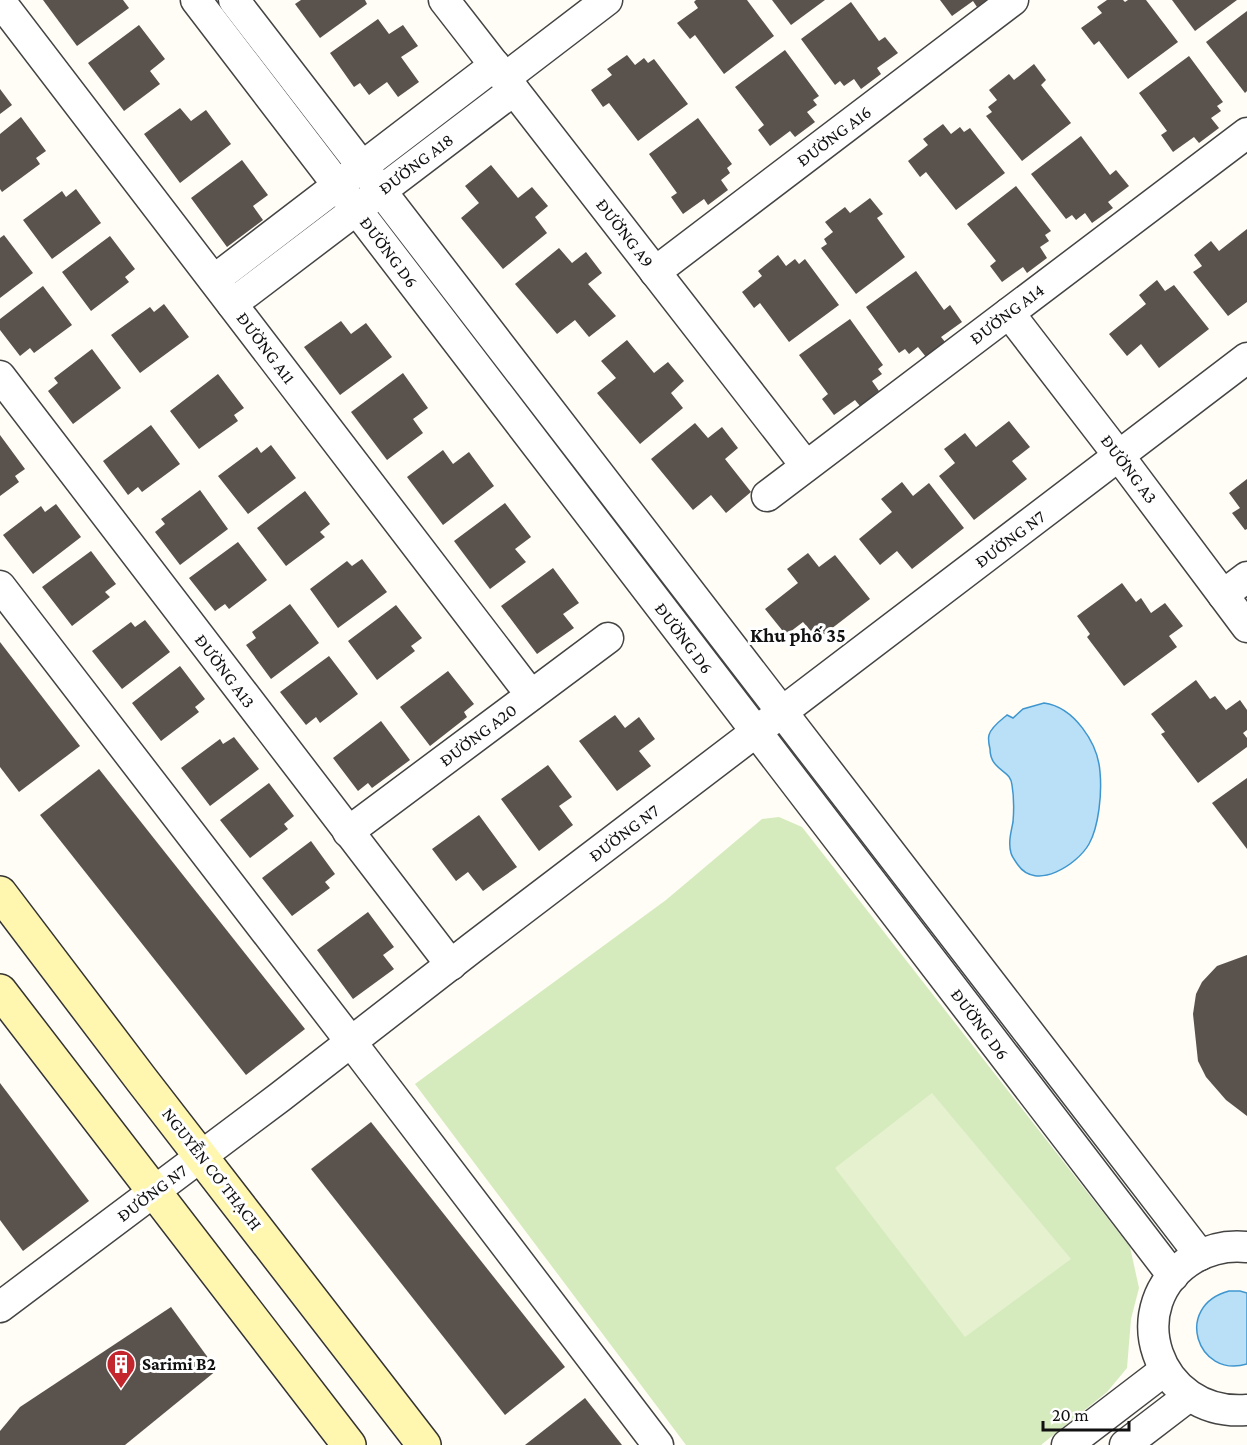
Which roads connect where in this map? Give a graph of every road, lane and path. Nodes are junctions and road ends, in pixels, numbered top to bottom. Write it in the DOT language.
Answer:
graph roads {
  1 [pos="196,0"];
  2 [pos="234,0"];
  3 [pos="444,0"];
  4 [pos="607,0"];
  5 [pos="1013,0"];
  6 [pos="0,1"];
  7 [pos="505,78"];
  8 [pos="1247,133"];
  9 [pos="362,166"];
  10 [pos="338,185"];
  11 [pos="381,191"];
  12 [pos="356,209"];
  13 [pos="655,272"];
  14 [pos="214,280"];
  15 [pos="232,304"];
  16 [pos="1009,313"];
  17 [pos="1247,358"];
  18 [pos="0,376"];
  19 [pos="1119,456"];
  20 [pos="806,466"];
  21 [pos="767,496"];
  22 [pos="1247,577"];
  23 [pos="0,586"];
  24 [pos="1223,595"];
  25 [pos="1247,627"];
  26 [pos="608,638"];
  27 [pos="531,695"];
  28 [pos="783,712"];
  29 [pos="757,733"];
  30 [pos="348,832"];
  31 [pos="0,893"];
  32 [pos="451,965"];
  33 [pos="0,991"];
  34 [pos="351,1041"];
  35 [pos="201,1156"];
  36 [pos="154,1192"];
  37 [pos="1247,1247"];
  38 [pos="1200,1255"];
  39 [pos="1173,1276"];
  40 [pos="3,1299"];
  41 [pos="1165,1370"];
  42 [pos="1189,1396"];
  43 [pos="1247,1410"];
  44 [pos="349,1445"];
  45 [pos="424,1445"];
  46 [pos="658,1445"];
  47 [pos="1067,1445"];
  48 [pos="1125,1445"];
  1 -- 10 [label="street, ĐƯỜNG D6"];
  2 -- 9 [label="street, ĐƯỜNG D6"];
  3 -- 7 [label="street, ĐƯỜNG A9"];
  4 -- 7 [label="street, ĐƯỜNG A18"];
  5 -- 13 [label="street, ĐƯỜNG A16"];
  6 -- 14 [label="street, ĐƯỜNG A11"];
  7 -- 9 [label="street, ĐƯỜNG A18"];
  7 -- 11 [label="street, ĐƯỜNG A18"];
  7 -- 13 [label="street, ĐƯỜNG A9"];
  8 -- 16 [label="street, ĐƯỜNG A14"];
  9 -- 10 [label="street, ĐƯỜNG A18"];
  9 -- 11 [label="street, ĐƯỜNG D6"];
  10 -- 12 [label="street, ĐƯỜNG D6"];
  10 -- 14 [label="street, ĐƯỜNG A18"];
  11 -- 12 [label="street, ĐƯỜNG A18"];
  11 -- 28 [label="street, ĐƯỜNG D6"];
  12 -- 15 [label="street, ĐƯỜNG A18"];
  12 -- 29 [label="street, ĐƯỜNG D6"];
  13 -- 20 [label="street, ĐƯỜNG A9"];
  14 -- 15 [label="street, ĐƯỜNG A11"];
  15 -- 27 [label="street, ĐƯỜNG A11"];
  16 -- 19 [label="street, ĐƯỜNG A3"];
  16 -- 20 [label="street, ĐƯỜNG A14"];
  17 -- 19 [label="street, ĐƯỜNG N7"];
  18 -- 30 [label="street, ĐƯỜNG A13"];
  19 -- 24 [label="street, ĐƯỜNG A3"];
  19 -- 28 [label="street, ĐƯỜNG N7"];
  20 -- 21 [label="street, ĐƯỜNG A14"];
  22 -- 24 [label="street"];
  23 -- 34 [label="street"];
  24 -- 25 [label="street, ĐƯỜNG A3"];
  26 -- 27 [label="street, ĐƯỜNG A20"];
  27 -- 30 [label="street, ĐƯỜNG A20"];
  28 -- 29 [label="street, ĐƯỜNG N7"];
  28 -- 38 [label="street, ĐƯỜNG D6"];
  29 -- 32 [label="street, ĐƯỜNG N7"];
  29 -- 39 [label="street, ĐƯỜNG D6"];
  30 -- 32 [label="street, ĐƯỜNG A13"];
  31 -- 35 [label="main road, NGUYỄN CƠ THẠCH"];
  32 -- 34 [label="street, ĐƯỜNG N7"];
  33 -- 36 [label="main road"];
  34 -- 35 [label="street, ĐƯỜNG N7"];
  34 -- 46 [label="street"];
  35 -- 36 [label="street, ĐƯỜNG N7"];
  35 -- 45 [label="main road, NGUYỄN CƠ THẠCH"];
  36 -- 40 [label="street, ĐƯỜNG N7"];
  36 -- 44 [label="main road"];
  37 -- 38 [label="street"];
  38 -- 39 [label="street"];
  39 -- 41 [label="street"];
  41 -- 42 [label="street"];
  41 -- 47 [label="street"];
  42 -- 43 [label="street"];
  42 -- 48 [label="street"];
}
